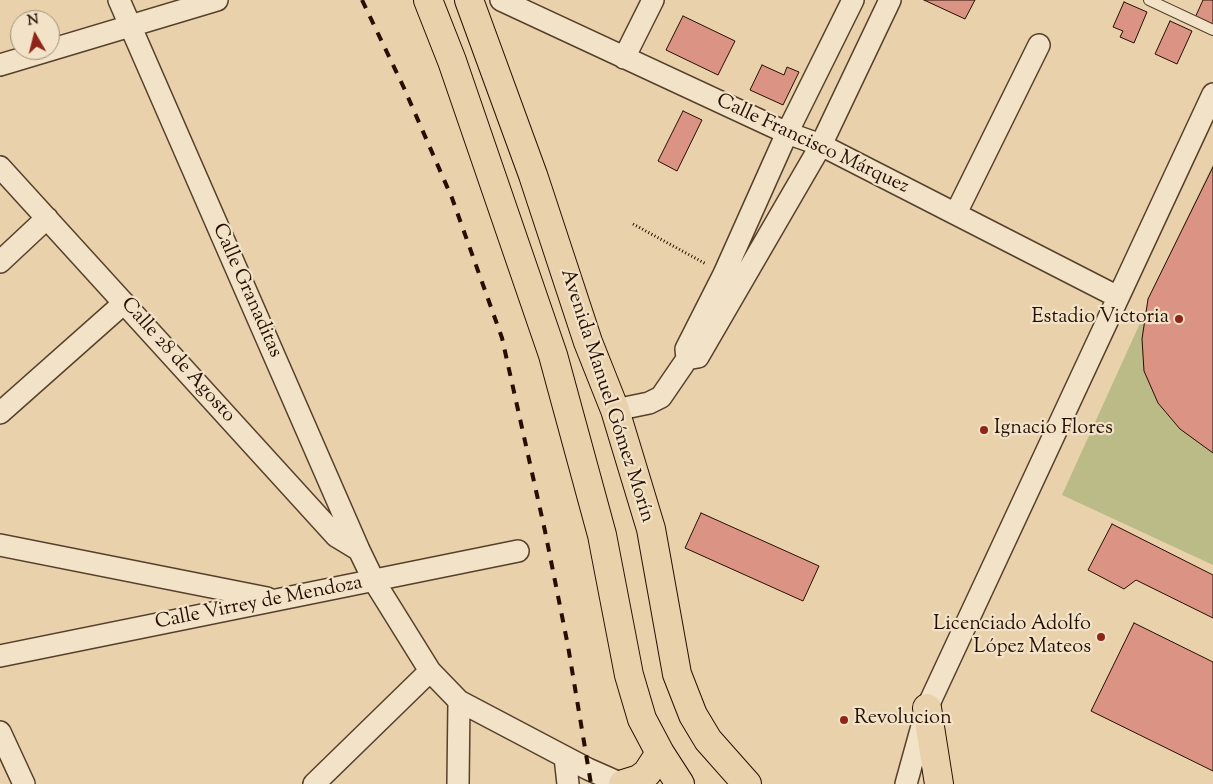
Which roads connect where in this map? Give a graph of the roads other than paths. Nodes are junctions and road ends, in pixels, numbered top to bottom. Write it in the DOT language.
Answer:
graph roads {
  1 [pos="119,0"];
  2 [pos="217,0"];
  3 [pos="428,0"];
  4 [pos="468,0"];
  5 [pos="501,0"];
  6 [pos="653,0"];
  7 [pos="853,0"];
  8 [pos="890,0"];
  9 [pos="1149,0"];
  10 [pos="130,27"];
  11 [pos="1213,30"];
  12 [pos="1039,45"];
  13 [pos="624,58"];
  14 [pos="0,65"];
  15 [pos="1213,94"];
  16 [pos="787,134"];
  17 [pos="821,145"];
  18 [pos="0,167"];
  19 [pos="956,213"];
  20 [pos="47,218"];
  21 [pos="0,262"];
  22 [pos="1118,296"];
  23 [pos="124,303"];
  24 [pos="687,359"];
  25 [pos="615,410"];
  26 [pos="0,413"];
  27 [pos="0,545"];
  28 [pos="359,550"];
  29 [pos="518,551"];
  30 [pos="374,581"];
  31 [pos="278,600"];
  32 [pos="0,656"];
  33 [pos="430,671"];
  34 [pos="459,701"];
  35 [pos="927,708"];
  36 [pos="0,732"];
  37 [pos="660,753"];
  38 [pos="565,757"];
  39 [pos="617,783"];
  40 [pos="24,784"];
  41 [pos="314,784"];
  42 [pos="458,784"];
  43 [pos="568,784"];
  44 [pos="680,784"];
  45 [pos="747,784"];
  46 [pos="906,784"];
  47 [pos="939,784"];
  1 -- 10 [label="street, Calle Granaditas"];
  2 -- 10 [label="street"];
  3 -- 37 [label="main road, Avenida Manuel Gómez Morín"];
  4 -- 25 [label="main road, Avenida Manuel Gómez Morín"];
  5 -- 13 [label="street, Calle Francisco Márquez"];
  6 -- 13 [label="street"];
  7 -- 16 [label="street"];
  8 -- 17 [label="street"];
  9 -- 11 [label="lane"];
  10 -- 14 [label="street"];
  10 -- 28 [label="street, Calle Granaditas"];
  12 -- 19 [label="street"];
  13 -- 16 [label="street, Calle Francisco Márquez"];
  15 -- 22 [label="street"];
  16 -- 17 [label="street, Calle Francisco Márquez"];
  16 -- 24 [label="street"];
  17 -- 19 [label="street, Calle Francisco Márquez"];
  17 -- 24 [label="street"];
  18 -- 20 [label="street, Calle 28 de Agosto"];
  19 -- 22 [label="street, Calle Francisco Márquez"];
  20 -- 21 [label="street"];
  20 -- 23 [label="street, Calle 28 de Agosto"];
  22 -- 35 [label="street"];
  23 -- 26 [label="street"];
  23 -- 28 [label="street, Calle 28 de Agosto"];
  24 -- 25 [label="street"];
  25 -- 45 [label="main road, Avenida Manuel Gómez Morín"];
  27 -- 31 [label="street"];
  28 -- 30 [label="street, Calle Granaditas"];
  29 -- 30 [label="street, Calle Virrey de Mendoza"];
  30 -- 31 [label="street, Calle Virrey de Mendoza"];
  30 -- 33 [label="street, Calle Granaditas"];
  31 -- 32 [label="street, Calle Virrey de Mendoza"];
  33 -- 34 [label="street, Calle Granaditas"];
  33 -- 41 [label="street"];
  34 -- 38 [label="street, Calle Granaditas"];
  34 -- 42 [label="street"];
  35 -- 46 [label="street"];
  35 -- 47 [label="main road"];
  36 -- 40 [label="street"];
  37 -- 39 [label="main road"];
  37 -- 44 [label="main road, Avenida Manuel Gómez Morín"];
  38 -- 39 [label="street, Calle Granaditas"];
  38 -- 43 [label="street"];
}
